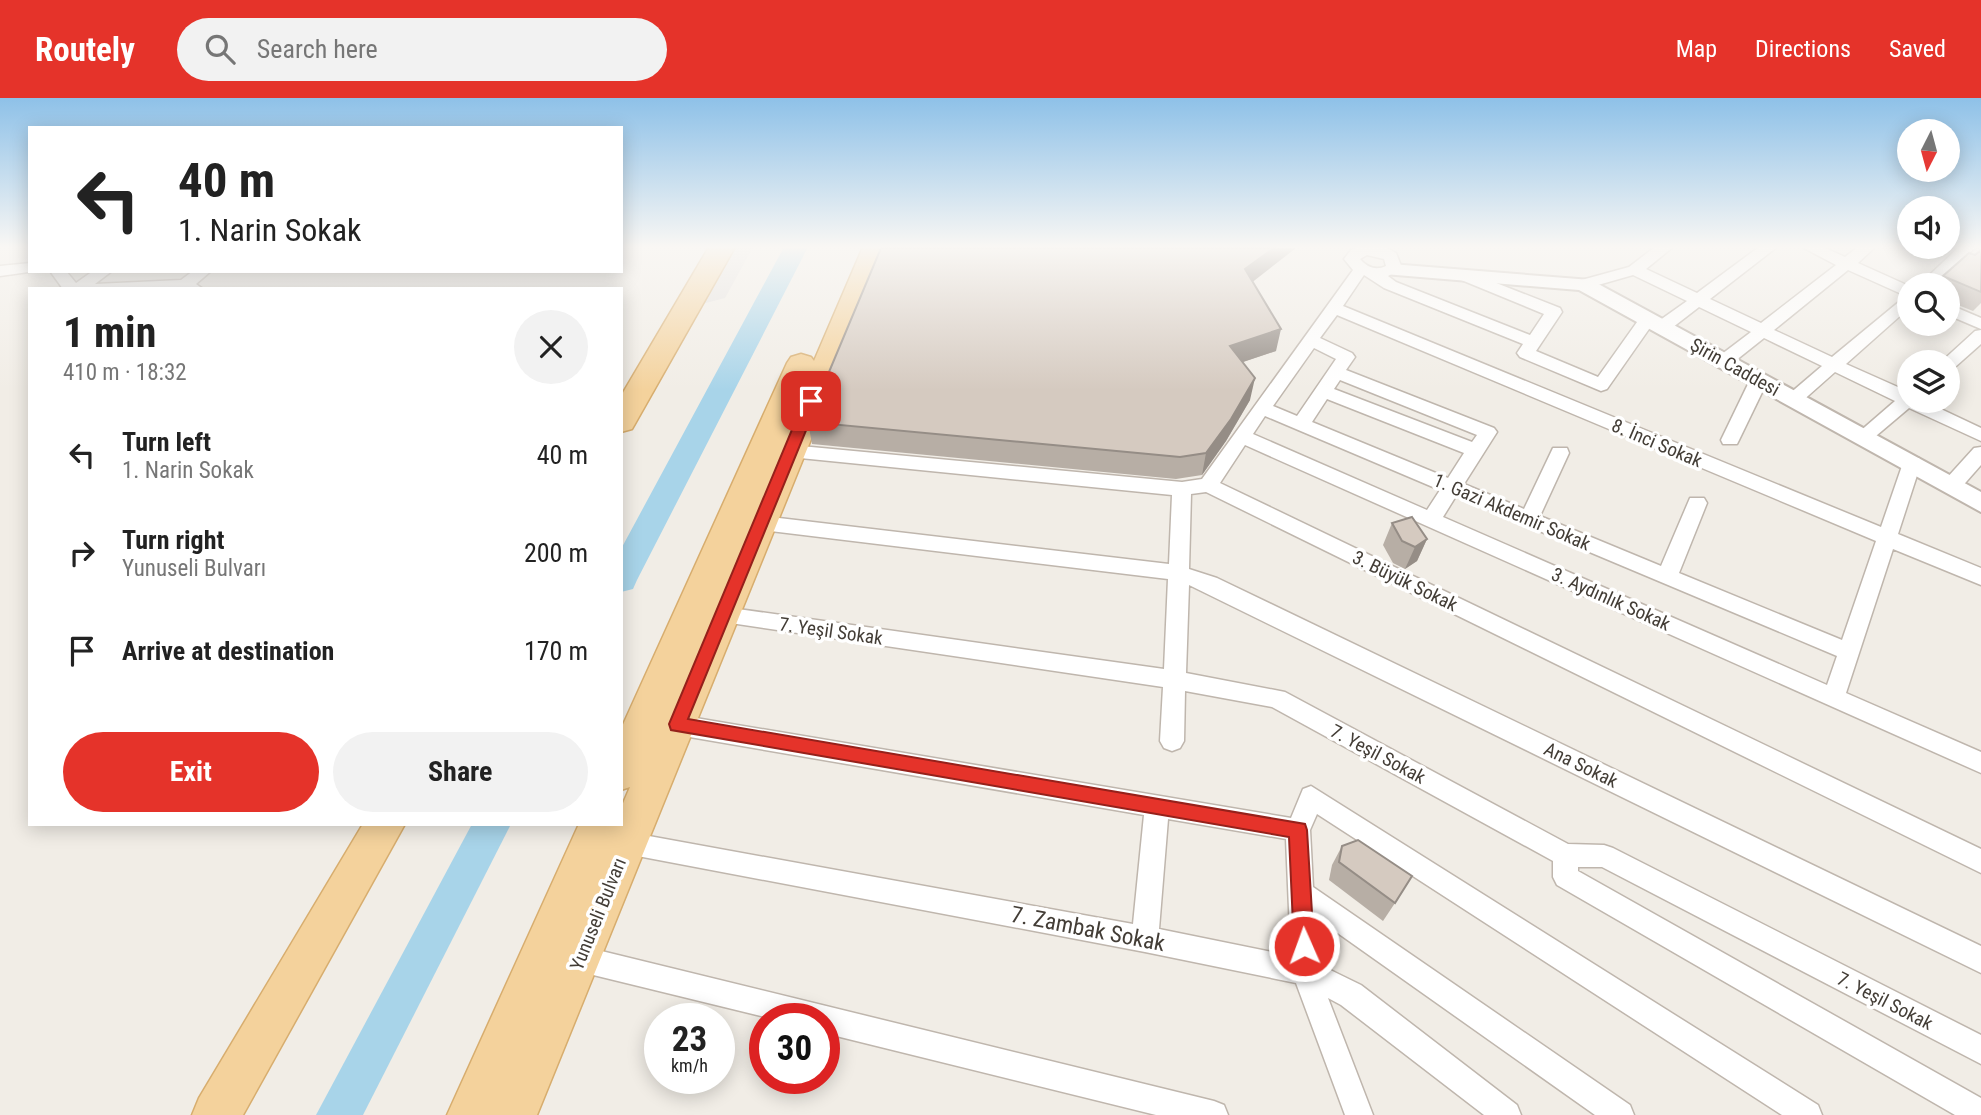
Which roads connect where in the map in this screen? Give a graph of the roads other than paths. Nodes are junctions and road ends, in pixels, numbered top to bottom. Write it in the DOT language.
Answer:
graph roads {
  1 [pos="695,294"];
  2 [pos="830,294"];
  3 [pos="856,294"];
  4 [pos="1344,294"];
  5 [pos="1414,294"];
  6 [pos="1511,294"];
  7 [pos="1603,294"];
  8 [pos="1684,294"];
  9 [pos="1706,294"];
  10 [pos="1808,294"];
  11 [pos="1697,301"];
  12 [pos="1334,308"];
  13 [pos="1897,310"];
  14 [pos="1960,314"];
  15 [pos="1655,323"];
  16 [pos="1981,324"];
  17 [pos="1762,331"];
  18 [pos="1981,335"];
  19 [pos="1311,340"];
  20 [pos="1533,342"];
  21 [pos="1960,353"];
  22 [pos="1724,361"];
  23 [pos="1834,365"];
  24 [pos="1336,372"];
  25 [pos="1759,380"];
  26 [pos="1323,391"];
  27 [pos="1897,394"];
  28 [pos="1794,399"];
  29 [pos="1262,408"];
  30 [pos="1897,409"];
  31 [pos="1936,413"];
  32 [pos="623,419"];
  33 [pos="1301,424"];
  34 [pos="1981,435"];
  35 [pos="1241,436"];
  36 [pos="1864,438"];
  37 [pos="1730,440"];
  38 [pos="790,451"];
  39 [pos="1476,451"];
  40 [pos="1560,453"];
  41 [pos="1979,458"];
  42 [pos="1912,463"];
  43 [pos="1208,485"];
  44 [pos="1952,485"];
  45 [pos="1453,487"];
  46 [pos="1182,489"];
  47 [pos="1697,503"];
  48 [pos="1981,503"];
  49 [pos="1529,519"];
  50 [pos="1431,520"];
  51 [pos="762,523"];
  52 [pos="1886,539"];
  53 [pos="1180,574"];
  54 [pos="1667,577"];
  55 [pos="1981,577"];
  56 [pos="724,615"];
  57 [pos="1849,652"];
  58 [pos="1175,680"];
  59 [pos="1834,697"];
  60 [pos="678,724"];
  61 [pos="1172,741"];
  62 [pos="1981,762"];
  63 [pos="623,768"];
  64 [pos="1157,808"];
  65 [pos="623,817"];
  66 [pos="385,826"];
  67 [pos="1298,830"];
  68 [pos="613,834"];
  69 [pos="1565,855"];
  70 [pos="1981,861"];
  71 [pos="1303,894"];
  72 [pos="1145,939"];
  73 [pos="581,959"];
  74 [pos="1981,960"];
  75 [pos="1305,972"];
  76 [pos="758,1003"];
  77 [pos="840,1024"];
  78 [pos="1981,1050"];
  79 [pos="1152,1107"];
  80 [pos="1981,1114"];
  81 [pos="216,1115"];
  82 [pos="471,1115"];
  83 [pos="513,1115"];
  84 [pos="1214,1115"];
  85 [pos="1359,1115"];
  86 [pos="1507,1115"];
  87 [pos="1620,1115"];
  88 [pos="1808,1115"];
  1 -- 32 [label="main road"];
  2 -- 63 [label="main road"];
  3 -- 38 [label="main road, Yunuseli Bulvarı"];
  4 -- 12 [label="street"];
  5 -- 20 [label="street"];
  6 -- 20 [label="street"];
  7 -- 15 [label="street, Şirin Caddesi"];
  8 -- 11 [label="street"];
  9 -- 11 [label="street"];
  10 -- 17 [label="street"];
  11 -- 15 [label="street"];
  11 -- 17 [label="street"];
  12 -- 19 [label="street"];
  12 -- 52 [label="street, 8. İnci Sokak"];
  13 -- 23 [label="street"];
  14 -- 16 [label="street"];
  15 -- 20 [label="street"];
  15 -- 22 [label="street, Şirin Caddesi"];
  17 -- 22 [label="street"];
  17 -- 23 [label="street"];
  18 -- 21 [label="street"];
  19 -- 24 [label="street"];
  19 -- 29 [label="street"];
  22 -- 25 [label="street, Şirin Caddesi"];
  23 -- 27 [label="street"];
  23 -- 28 [label="street"];
  24 -- 26 [label="street"];
  24 -- 39 [label="street"];
  25 -- 28 [label="street, Şirin Caddesi"];
  25 -- 37 [label="street"];
  26 -- 33 [label="street"];
  26 -- 39 [label="street"];
  28 -- 36 [label="street, Şirin Caddesi"];
  29 -- 33 [label="street, 1. Gazi Akdemir Sokak"];
  29 -- 35 [label="street"];
  30 -- 36 [label="street"];
  31 -- 34 [label="street"];
  33 -- 45 [label="street, 1. Gazi Akdemir Sokak"];
  35 -- 43 [label="street"];
  35 -- 50 [label="street, 3. Aydınlık Sokak"];
  36 -- 42 [label="street, Şirin Caddesi"];
  38 -- 46 [label="street"];
  38 -- 51 [label="main road, Yunuseli Bulvarı"];
  39 -- 45 [label="street"];
  40 -- 49 [label="street"];
  41 -- 44 [label="street"];
  42 -- 44 [label="street, Şirin Caddesi"];
  42 -- 52 [label="street"];
  43 -- 46 [label="street"];
  43 -- 70 [label="street, 3. Büyük Sokak"];
  44 -- 48 [label="street, Şirin Caddesi"];
  45 -- 49 [label="street, 1. Gazi Akdemir Sokak"];
  45 -- 50 [label="street"];
  46 -- 53 [label="street"];
  47 -- 54 [label="street"];
  49 -- 54 [label="street, 1. Gazi Akdemir Sokak"];
  50 -- 59 [label="street, 3. Aydınlık Sokak"];
  51 -- 53 [label="street, Ana Sokak"];
  51 -- 56 [label="main road, Yunuseli Bulvarı"];
  52 -- 55 [label="street, 8. İnci Sokak"];
  52 -- 57 [label="street"];
  53 -- 58 [label="street"];
  53 -- 74 [label="street, Ana Sokak"];
  54 -- 57 [label="street, 1. Gazi Akdemir Sokak"];
  56 -- 58 [label="street, 7. Yeşil Sokak"];
  56 -- 60 [label="main road, Yunuseli Bulvarı"];
  57 -- 59 [label="street"];
  58 -- 61 [label="street"];
  58 -- 69 [label="street, 7. Yeşil Sokak"];
  59 -- 62 [label="street, 3. Aydınlık Sokak"];
  60 -- 64 [label="street"];
  60 -- 65 [label="main road, Yunuseli Bulvarı"];
  64 -- 67 [label="street"];
  64 -- 72 [label="street"];
  66 -- 81 [label="main road"];
  67 -- 71 [label="street"];
  67 -- 88 [label="street"];
  68 -- 72 [label="street, 7. Zambak Sokak"];
  68 -- 73 [label="main road, Yunuseli Bulvarı"];
  68 -- 82 [label="main road, Yunuseli Bulvarı"];
  69 -- 78 [label="street, 7. Yeşil Sokak"];
  69 -- 80 [label="street"];
  71 -- 75 [label="street"];
  71 -- 87 [label="street"];
  72 -- 75 [label="street, 7. Zambak Sokak"];
  73 -- 76 [label="street"];
  73 -- 83 [label="main road, Yunuseli Bulvarı"];
  75 -- 85 [label="street"];
  75 -- 86 [label="street, 7. Zambak Sokak"];
  77 -- 79 [label="street"];
  79 -- 84 [label="street"];
}
